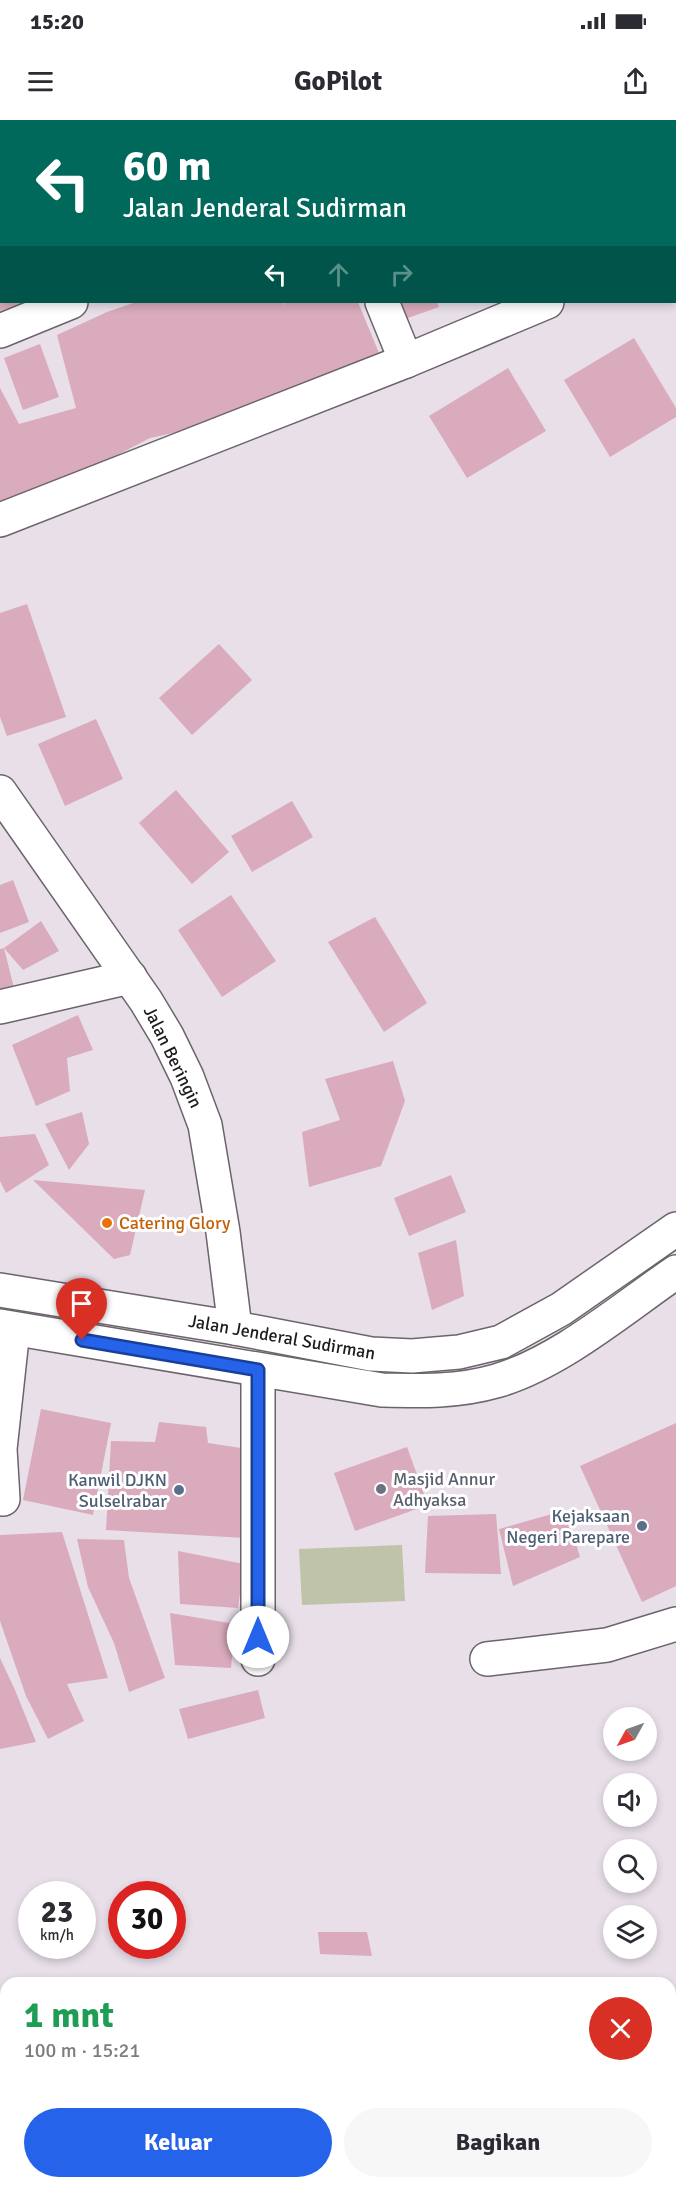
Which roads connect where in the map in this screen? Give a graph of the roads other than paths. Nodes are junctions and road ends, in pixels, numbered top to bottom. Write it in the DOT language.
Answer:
graph roads {
  1 [pos="69,303"];
  2 [pos="382,303"];
  3 [pos="545,303"];
  4 [pos="0,331"];
  5 [pos="406,361"];
  6 [pos="0,520"];
  7 [pos="0,792"];
  8 [pos="130,977"];
  9 [pos="0,1007"];
  10 [pos="674,1238"];
  11 [pos="676,1272"];
  12 [pos="0,1290"];
  13 [pos="7,1328"];
  14 [pos="235,1328"];
  15 [pos="249,1368"];
  16 [pos="3,1499"];
  17 [pos="676,1624"];
  18 [pos="258,1659"];
  19 [pos="487,1659"];
  1 -- 4 [label="street"];
  2 -- 5 [label="street"];
  3 -- 5 [label="street"];
  5 -- 6 [label="street"];
  7 -- 8 [label="street, Jalan Beringin"];
  8 -- 9 [label="street"];
  8 -- 14 [label="street, Jalan Beringin"];
  10 -- 14 [label="street, Jalan Jenderal Sudirman"];
  11 -- 15 [label="street, Jalan Jenderal Sudirman"];
  12 -- 14 [label="street, Jalan Jenderal Sudirman"];
  13 -- 15 [label="street, Jalan Jenderal Sudirman"];
  13 -- 16 [label="street"];
  14 -- 15 [label="street, Jalan Beringin"];
  15 -- 18 [label="street, Jalan Beringin"];
  17 -- 19 [label="street"];
}
